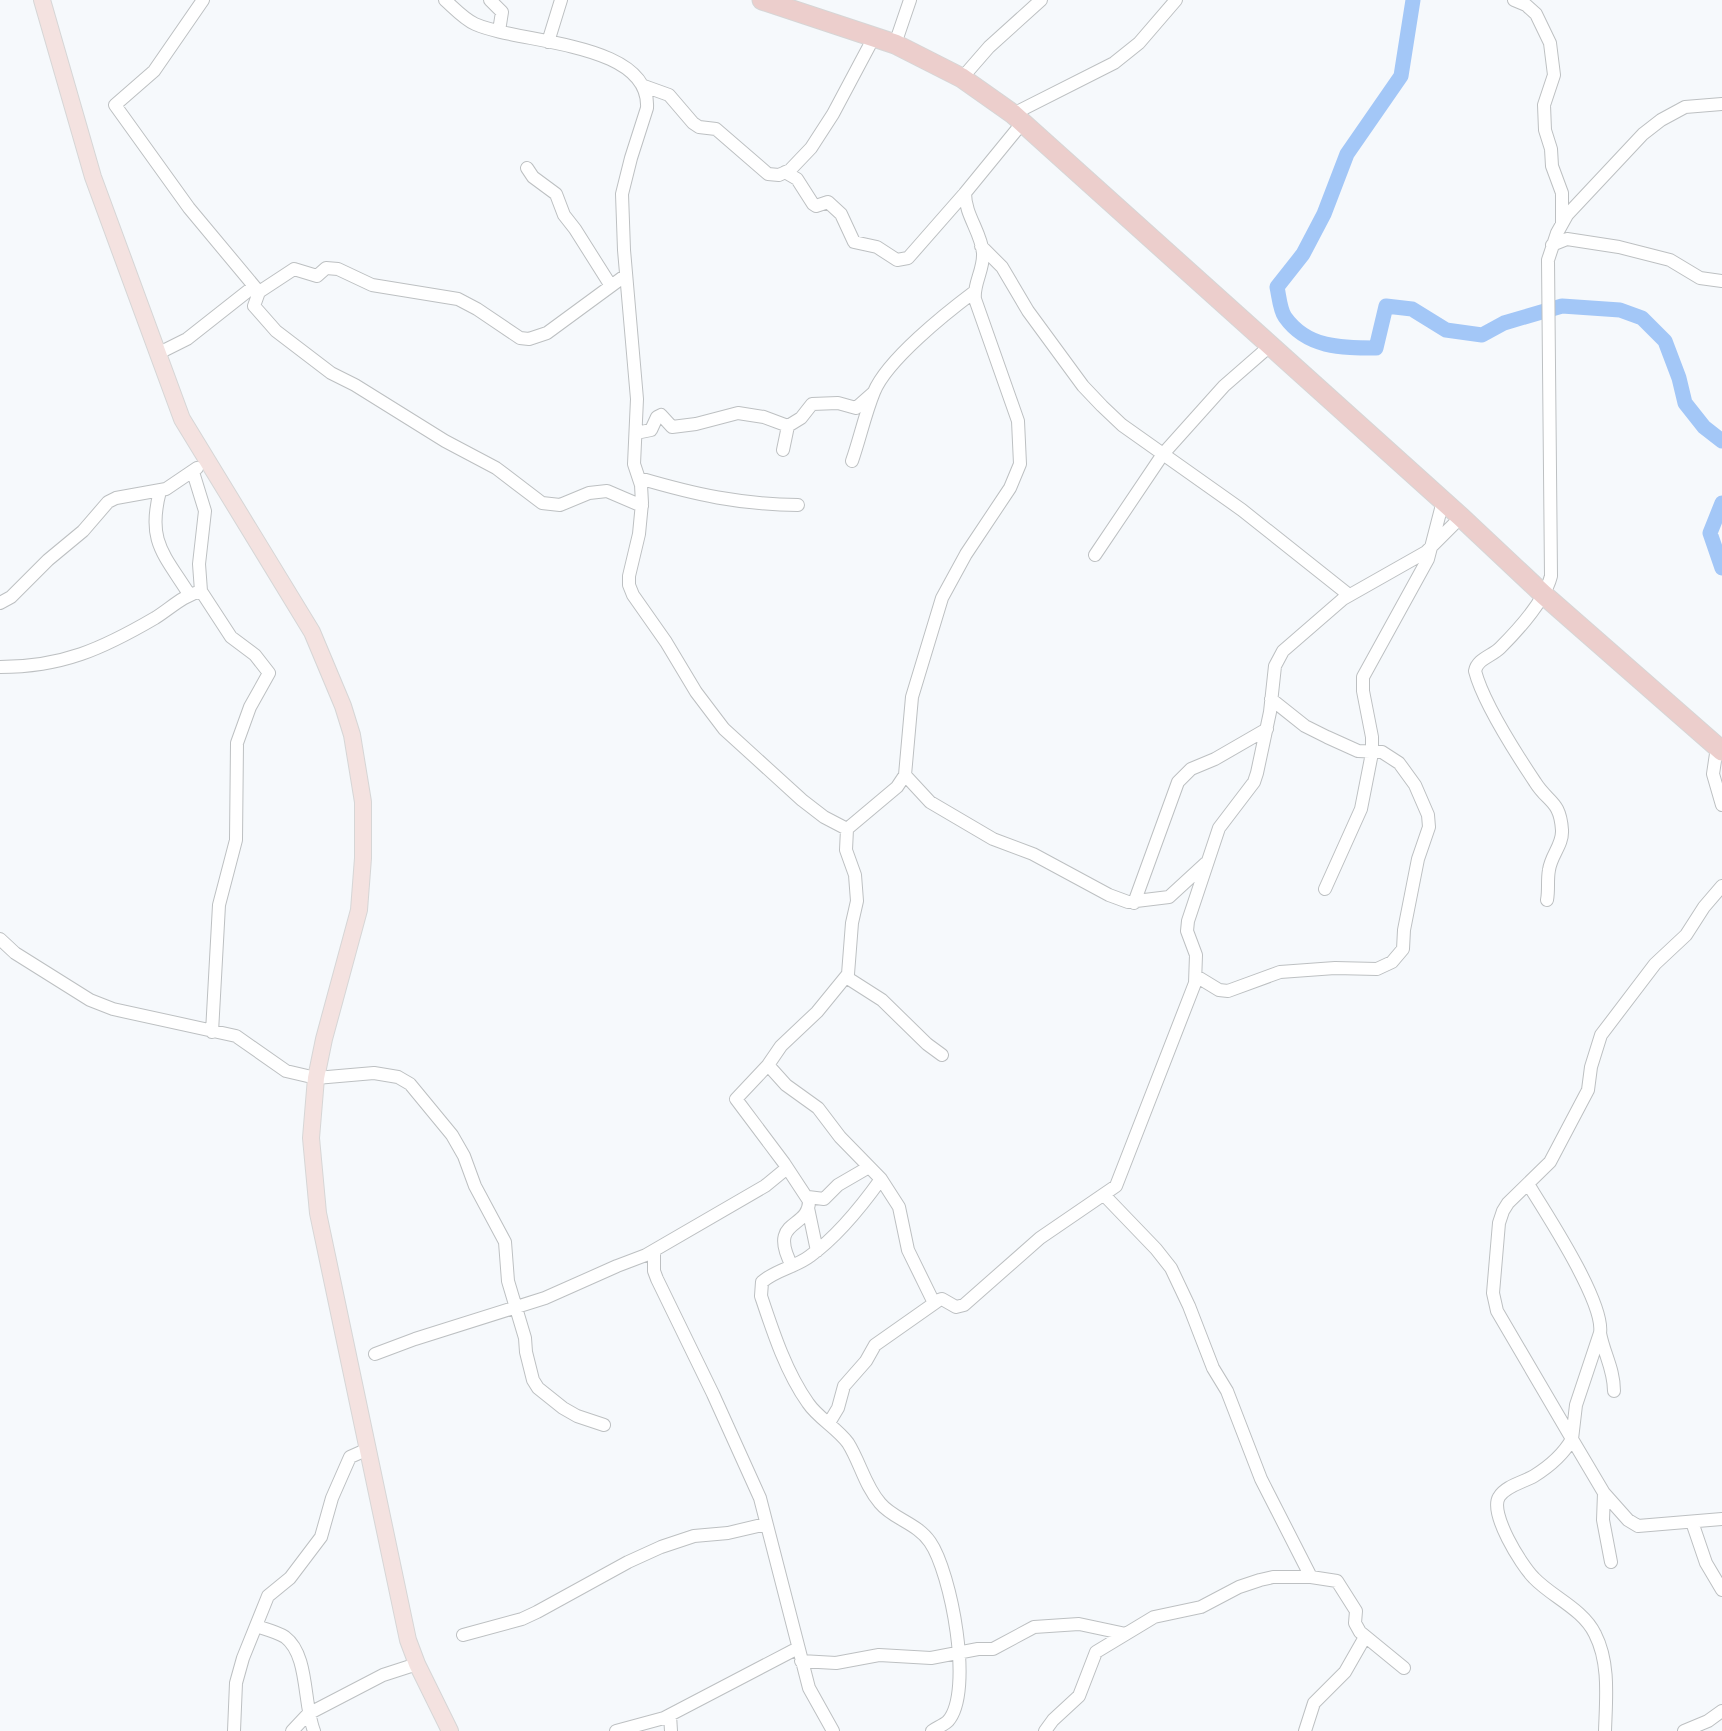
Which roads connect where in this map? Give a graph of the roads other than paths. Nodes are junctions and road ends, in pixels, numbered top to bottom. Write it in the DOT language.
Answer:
graph roads {
  1 [pos="42,0"];
  2 [pos="203,0"];
  3 [pos="445,0"];
  4 [pos="490,0"];
  5 [pos="561,0"];
  6 [pos="762,0"];
  7 [pos="910,0"];
  8 [pos="1041,0"];
  9 [pos="1176,0"];
  10 [pos="1514,0"];
  11 [pos="499,31"];
  12 [pos="874,37"];
  13 [pos="548,42"];
  14 [pos="895,44"];
  15 [pos="962,78"];
  16 [pos="644,86"];
  17 [pos="1722,104"];
  18 [pos="1018,118"];
  19 [pos="527,168"];
  20 [pos="786,172"];
  21 [pos="965,193"];
  22 [pos="1562,223"];
  23 [pos="1552,245"];
  24 [pos="981,246"];
  25 [pos="626,275"];
  26 [pos="1722,281"];
  27 [pos="611,286"];
  28 [pos="256,289"];
  29 [pos="974,292"];
  30 [pos="1271,345"];
  31 [pos="159,353"];
  32 [pos="875,391"];
  33 [pos="788,426"];
  34 [pos="636,433"];
  35 [pos="783,450"];
  36 [pos="1163,454"];
  37 [pos="207,461"];
  38 [pos="852,461"];
  39 [pos="193,472"];
  40 [pos="639,478"];
  41 [pos="160,491"];
  42 [pos="1443,501"];
  43 [pos="798,505"];
  44 [pos="642,506"];
  45 [pos="1461,517"];
  46 [pos="1432,547"];
  47 [pos="1095,555"];
  48 [pos="195,592"];
  49 [pos="1349,595"];
  50 [pos="1544,595"];
  51 [pos="1,604"];
  52 [pos="0,667"];
  53 [pos="1272,700"];
  54 [pos="1266,729"];
  55 [pos="1720,749"];
  56 [pos="1372,752"];
  57 [pos="905,774"];
  58 [pos="1722,805"];
  59 [pos="848,829"];
  60 [pos="1210,859"];
  61 [pos="1722,886"];
  62 [pos="1325,889"];
  63 [pos="1547,900"];
  64 [pos="1134,903"];
  65 [pos="0,939"];
  66 [pos="1196,976"];
  67 [pos="846,977"];
  68 [pos="212,1032"];
  69 [pos="942,1055"];
  70 [pos="768,1065"];
  71 [pos="316,1078"];
  72 [pos="787,1168"];
  73 [pos="869,1168"];
  74 [pos="881,1179"];
  75 [pos="1528,1184"];
  76 [pos="1105,1196"];
  77 [pos="808,1203"];
  78 [pos="817,1251"];
  79 [pos="654,1252"];
  80 [pos="792,1266"];
  81 [pos="934,1303"];
  82 [pos="515,1308"];
  83 [pos="1600,1333"];
  84 [pos="375,1354"];
  85 [pos="1614,1390"];
  86 [pos="828,1423"];
  87 [pos="604,1425"];
  88 [pos="1572,1440"];
  89 [pos="368,1449"];
  90 [pos="1604,1493"];
  91 [pos="1722,1519"];
  92 [pos="1692,1522"];
  93 [pos="766,1524"];
  94 [pos="1611,1562"];
  95 [pos="1311,1577"];
  96 [pos="1722,1590"];
  97 [pos="256,1626"];
  98 [pos="1126,1634"];
  99 [pos="463,1635"];
  100 [pos="1365,1637"];
  101 [pos="799,1654"];
  102 [pos="958,1654"];
  103 [pos="417,1664"];
  104 [pos="1404,1668"];
  105 [pos="1722,1711"];
  106 [pos="308,1714"];
  107 [pos="670,1715"];
  108 [pos="948,1721"];
  109 [pos="234,1731"];
  110 [pos="292,1731"];
  111 [pos="314,1731"];
  112 [pos="450,1731"];
  113 [pos="616,1731"];
  114 [pos="671,1731"];
  115 [pos="832,1731"];
  116 [pos="932,1731"];
  117 [pos="956,1731"];
  118 [pos="1045,1731"];
  119 [pos="1305,1731"];
  120 [pos="1605,1731"];
  121 [pos="1684,1731"];
  1 -- 31 [label="main road"];
  2 -- 28 [label="street"];
  3 -- 11 [label="street"];
  4 -- 11 [label="street"];
  5 -- 13 [label="street"];
  6 -- 12 [label="highway"];
  7 -- 14 [label="street"];
  8 -- 15 [label="street"];
  9 -- 18 [label="street"];
  10 -- 22 [label="street"];
  11 -- 13 [label="street"];
  12 -- 14 [label="highway"];
  12 -- 20 [label="street"];
  13 -- 16 [label="street"];
  14 -- 15 [label="highway"];
  15 -- 18 [label="highway"];
  16 -- 20 [label="street"];
  16 -- 25 [label="street"];
  17 -- 22 [label="street"];
  18 -- 21 [label="street"];
  18 -- 30 [label="highway"];
  19 -- 27 [label="street"];
  20 -- 21 [label="street"];
  21 -- 24 [label="street"];
  22 -- 23 [label="street"];
  23 -- 26 [label="street"];
  23 -- 50 [label="street"];
  24 -- 29 [label="street"];
  24 -- 36 [label="street"];
  25 -- 27 [label="street"];
  25 -- 34 [label="street"];
  27 -- 28 [label="street"];
  28 -- 31 [label="street"];
  28 -- 44 [label="street"];
  29 -- 32 [label="street"];
  29 -- 57 [label="street"];
  30 -- 36 [label="street"];
  30 -- 42 [label="highway"];
  31 -- 37 [label="main road"];
  32 -- 33 [label="street"];
  32 -- 38 [label="street"];
  33 -- 34 [label="street"];
  33 -- 35 [label="street"];
  34 -- 40 [label="street"];
  36 -- 47 [label="street"];
  36 -- 49 [label="street"];
  37 -- 39 [label="street"];
  37 -- 71 [label="main road"];
  39 -- 41 [label="street"];
  39 -- 48 [label="street"];
  40 -- 43 [label="street"];
  40 -- 44 [label="street"];
  41 -- 48 [label="street"];
  41 -- 51 [label="street"];
  42 -- 45 [label="highway"];
  42 -- 46 [label="street"];
  44 -- 59 [label="street"];
  45 -- 46 [label="street"];
  45 -- 50 [label="highway"];
  46 -- 49 [label="street"];
  46 -- 56 [label="street"];
  48 -- 52 [label="street"];
  48 -- 68 [label="street"];
  49 -- 53 [label="street"];
  50 -- 55 [label="highway"];
  50 -- 63 [label="street"];
  53 -- 54 [label="street"];
  53 -- 56 [label="street"];
  54 -- 60 [label="street"];
  54 -- 64 [label="street"];
  55 -- 58 [label="street"];
  56 -- 62 [label="street"];
  56 -- 66 [label="street"];
  57 -- 59 [label="street"];
  57 -- 64 [label="street"];
  59 -- 67 [label="street"];
  60 -- 64 [label="street"];
  60 -- 66 [label="street"];
  61 -- 75 [label="street"];
  65 -- 68 [label="street"];
  66 -- 76 [label="street"];
  67 -- 69 [label="street"];
  67 -- 70 [label="street"];
  68 -- 71 [label="street"];
  70 -- 72 [label="street"];
  70 -- 73 [label="street"];
  71 -- 82 [label="street"];
  71 -- 89 [label="main road"];
  72 -- 77 [label="street"];
  72 -- 79 [label="street"];
  73 -- 74 [label="street"];
  73 -- 77 [label="street"];
  74 -- 78 [label="street"];
  74 -- 81 [label="street"];
  75 -- 83 [label="street"];
  75 -- 88 [label="street"];
  76 -- 81 [label="street"];
  76 -- 95 [label="street"];
  77 -- 78 [label="street"];
  77 -- 80 [label="street"];
  78 -- 80 [label="street"];
  79 -- 82 [label="street"];
  79 -- 93 [label="street"];
  80 -- 86 [label="street"];
  81 -- 86 [label="street"];
  82 -- 84 [label="street"];
  82 -- 87 [label="street"];
  83 -- 85 [label="street"];
  83 -- 88 [label="street"];
  86 -- 102 [label="street"];
  88 -- 90 [label="street"];
  88 -- 120 [label="street"];
  89 -- 97 [label="street"];
  89 -- 103 [label="main road"];
  90 -- 92 [label="street"];
  90 -- 94 [label="street"];
  91 -- 92 [label="street"];
  92 -- 96 [label="street"];
  93 -- 99 [label="street"];
  93 -- 101 [label="street"];
  95 -- 98 [label="street"];
  95 -- 100 [label="street"];
  97 -- 106 [label="street"];
  97 -- 109 [label="street"];
  98 -- 102 [label="street"];
  98 -- 118 [label="street"];
  100 -- 104 [label="street"];
  100 -- 119 [label="street"];
  101 -- 102 [label="street"];
  101 -- 107 [label="street"];
  101 -- 115 [label="street"];
  102 -- 108 [label="street"];
  103 -- 106 [label="street"];
  103 -- 112 [label="main road"];
  105 -- 121 [label="street"];
  106 -- 110 [label="street"];
  106 -- 111 [label="street"];
  107 -- 113 [label="street"];
  107 -- 114 [label="street"];
  108 -- 116 [label="street"];
  108 -- 117 [label="street"];
}
